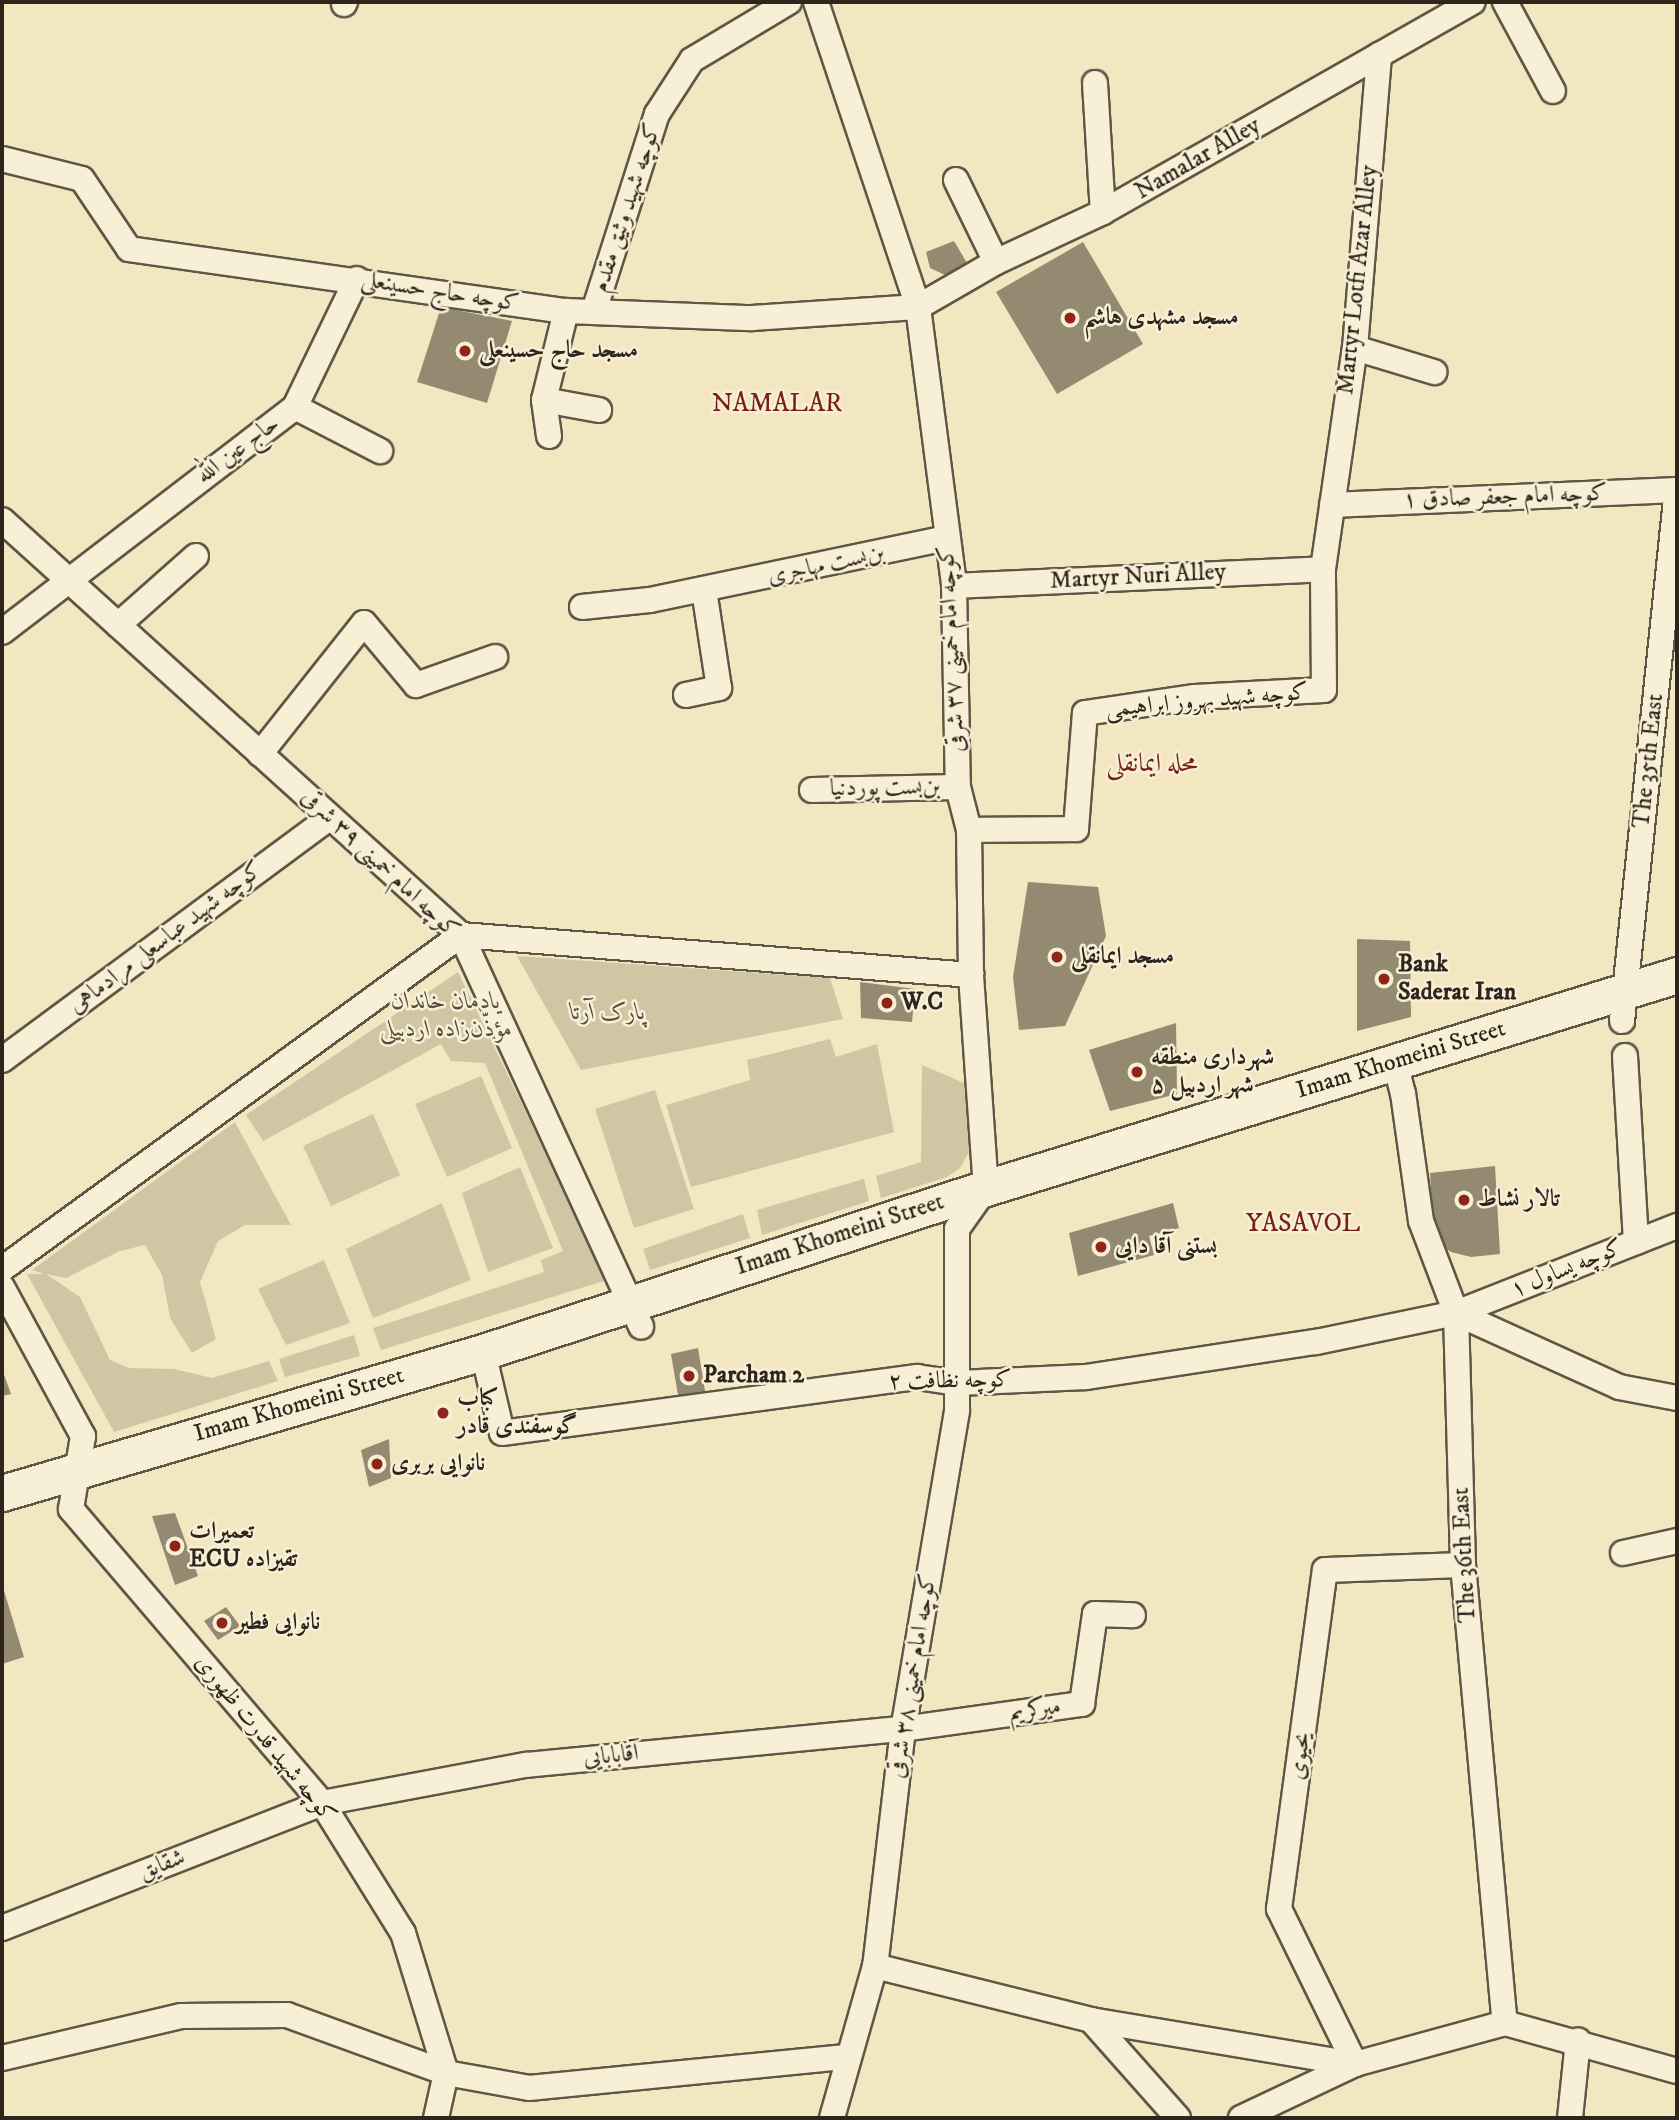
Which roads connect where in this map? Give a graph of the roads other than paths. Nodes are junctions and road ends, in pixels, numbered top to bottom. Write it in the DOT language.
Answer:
graph roads {
  1 [pos="789,2"];
  2 [pos="816,2"];
  3 [pos="1473,2"];
  4 [pos="1505,2"];
  5 [pos="1379,55"];
  6 [pos="1095,83"];
  7 [pos="1553,91"];
  8 [pos="2,159"];
  9 [pos="956,180"];
  10 [pos="1103,212"];
  11 [pos="996,262"];
  12 [pos="357,279"];
  13 [pos="918,307"];
  14 [pos="566,311"];
  15 [pos="594,311"];
  16 [pos="1355,348"];
  17 [pos="1434,372"];
  18 [pos="544,400"];
  19 [pos="295,407"];
  20 [pos="599,410"];
  21 [pos="549,436"];
  22 [pos="380,451"];
  23 [pos="1677,490"];
  24 [pos="1332,505"];
  25 [pos="2,520"];
  26 [pos="947,538"];
  27 [pos="196,556"];
  28 [pos="1323,569"];
  29 [pos="68,580"];
  30 [pos="954,586"];
  31 [pos="704,590"];
  32 [pos="582,607"];
  33 [pos="118,625"];
  34 [pos="2,632"];
  35 [pos="495,657"];
  36 [pos="686,695"];
  37 [pos="260,754"];
  38 [pos="958,787"];
  39 [pos="812,790"];
  40 [pos="330,817"];
  41 [pos="969,830"];
  42 [pos="461,935"];
  43 [pos="971,975"];
  44 [pos="1677,975"];
  45 [pos="1624,1006"];
  46 [pos="1625,1056"];
  47 [pos="2,1060"];
  48 [pos="1399,1077"];
  49 [pos="985,1188"];
  50 [pos="1677,1226"];
  51 [pos="1636,1242"];
  52 [pos="2,1269"];
  53 [pos="2,1287"];
  54 [pos="1456,1313"];
  55 [pos="636,1314"];
  56 [pos="485,1363"];
  57 [pos="957,1383"];
  58 [pos="1677,1398"];
  59 [pos="80,1468"];
  60 [pos="2,1493"];
  61 [pos="1677,1541"];
  62 [pos="1623,1553"];
  63 [pos="1464,1565"];
  64 [pos="1133,1615"];
  65 [pos="903,1729"];
  66 [pos="323,1802"];
  67 [pos="2,1928"];
  68 [pos="875,1966"];
  69 [pos="1091,2020"];
  70 [pos="1505,2023"];
  71 [pos="1578,2040"];
  72 [pos="848,2057"];
  73 [pos="2,2058"];
  74 [pos="1355,2064"];
  75 [pos="1677,2071"];
  76 [pos="446,2073"];
  77 [pos="436,2118"];
  78 [pos="832,2118"];
  79 [pos="1178,2118"];
  80 [pos="1241,2118"];
  81 [pos="1570,2118"];
  1 -- 15 [label="street, کوچه شهید وثیق مقدم"];
  2 -- 13 [label="street, کوچه امام خمینی ۳۷ شرقی"];
  3 -- 5 [label="street, Namalar Alley"];
  4 -- 7 [label="street"];
  5 -- 10 [label="street, Namalar Alley"];
  5 -- 16 [label="street, Martyr Lotfi Azar Alley"];
  6 -- 10 [label="street"];
  8 -- 12 [label="street, کوچه حاج حسینعلی"];
  9 -- 11 [label="street"];
  10 -- 11 [label="street, Namalar Alley"];
  11 -- 13 [label="street, Namalar Alley"];
  12 -- 14 [label="street, کوچه حاج حسینعلی"];
  12 -- 19 [label="street, حاج عین الله"];
  13 -- 15 [label="street, کوچه حاج حسینعلی"];
  13 -- 26 [label="street, کوچه امام خمینی ۳۷ شرقی"];
  14 -- 15 [label="street, کوچه حاج حسینعلی"];
  14 -- 18 [label="street"];
  16 -- 17 [label="street"];
  16 -- 24 [label="street, Martyr Lotfi Azar Alley"];
  18 -- 20 [label="street"];
  18 -- 21 [label="street"];
  19 -- 22 [label="street"];
  19 -- 29 [label="street, حاج عین الله"];
  23 -- 24 [label="street, کوچه امام جعفر صادق ۱"];
  23 -- 45 [label="street, The 35th East"];
  24 -- 28 [label="street, کوچه شهید بهروز ابراهیمی"];
  25 -- 29 [label="street, کوچه امام خمینی ۳۹ شرقی"];
  26 -- 30 [label="street, کوچه امام خمینی ۳۷ شرقی"];
  26 -- 31 [label="street, بن‌بست مهاجری"];
  27 -- 33 [label="street"];
  28 -- 30 [label="street, Martyr Nuri Alley"];
  28 -- 41 [label="street, کوچه شهید بهروز ابراهیمی"];
  29 -- 33 [label="street, کوچه امام خمینی ۳۹ شرقی"];
  29 -- 34 [label="street, حاج عین الله"];
  30 -- 38 [label="street, کوچه امام خمینی ۳۷ شرقی"];
  31 -- 32 [label="street, بن‌بست مهاجری"];
  31 -- 36 [label="street"];
  33 -- 37 [label="street, کوچه امام خمینی ۳۹ شرقی"];
  35 -- 37 [label="street"];
  37 -- 40 [label="street, کوچه امام خمینی ۳۹ شرقی"];
  38 -- 39 [label="street, بن‌بست پوردنیا"];
  38 -- 41 [label="street, کوچه امام خمینی ۳۷ شرقی"];
  40 -- 42 [label="street, کوچه امام خمینی ۳۹ شرقی"];
  40 -- 47 [label="street, کوچه شهید عباسعلی مرادماهی"];
  41 -- 43 [label="street, کوچه امام خمینی ۳۷ شرقی"];
  42 -- 43 [label="street"];
  42 -- 52 [label="street"];
  42 -- 55 [label="street, کوچه امام خمینی ۳۹ شرقی"];
  43 -- 49 [label="street, کوچه امام خمینی ۳۷ شرقی"];
  44 -- 45 [label="main road, Imam Khomeini Street"];
  45 -- 48 [label="main road, Imam Khomeini Street"];
  46 -- 51 [label="street"];
  48 -- 49 [label="main road, Imam Khomeini Street"];
  48 -- 54 [label="street, The 36th East"];
  49 -- 55 [label="main road, Imam Khomeini Street"];
  49 -- 57 [label="street, کوچه امام خمینی ۳۸ شرقی"];
  50 -- 51 [label="street, کوچه یساول ۱"];
  51 -- 54 [label="street, کوچه یساول ۱"];
  53 -- 59 [label="street"];
  54 -- 57 [label="street, کوچه نظافت ۲"];
  54 -- 58 [label="street"];
  54 -- 63 [label="street, The 36th East"];
  55 -- 56 [label="main road, Imam Khomeini Street"];
  56 -- 57 [label="street, کوچه نظافت ۲"];
  56 -- 59 [label="main road, Imam Khomeini Street"];
  57 -- 65 [label="street, کوچه امام خمینی ۳۸ شرقی"];
  59 -- 60 [label="main road, Imam Khomeini Street"];
  59 -- 66 [label="street, کوچه شهید قدرت ظهوری"];
  61 -- 62 [label="street"];
  63 -- 70 [label="street, The 36th East"];
  63 -- 74 [label="street, یحیوی"];
  64 -- 65 [label="street, میرکریم"];
  65 -- 66 [label="street, آقابابایی"];
  65 -- 68 [label="street, کوچه امام خمینی ۳۸ شرقی"];
  66 -- 67 [label="street, شقایق"];
  66 -- 76 [label="street, کوچه شهید قدرت ظهوری"];
  68 -- 69 [label="street"];
  68 -- 72 [label="street, کوچه امام خمینی ۳۸ شرقی"];
  69 -- 74 [label="street"];
  69 -- 79 [label="street"];
  70 -- 71 [label="street"];
  70 -- 74 [label="street"];
  71 -- 75 [label="street"];
  71 -- 81 [label="street"];
  72 -- 76 [label="street"];
  72 -- 78 [label="street, کوچه امام خمینی ۳۸ شرقی"];
  73 -- 76 [label="street"];
  74 -- 80 [label="street"];
  76 -- 77 [label="street"];
}
